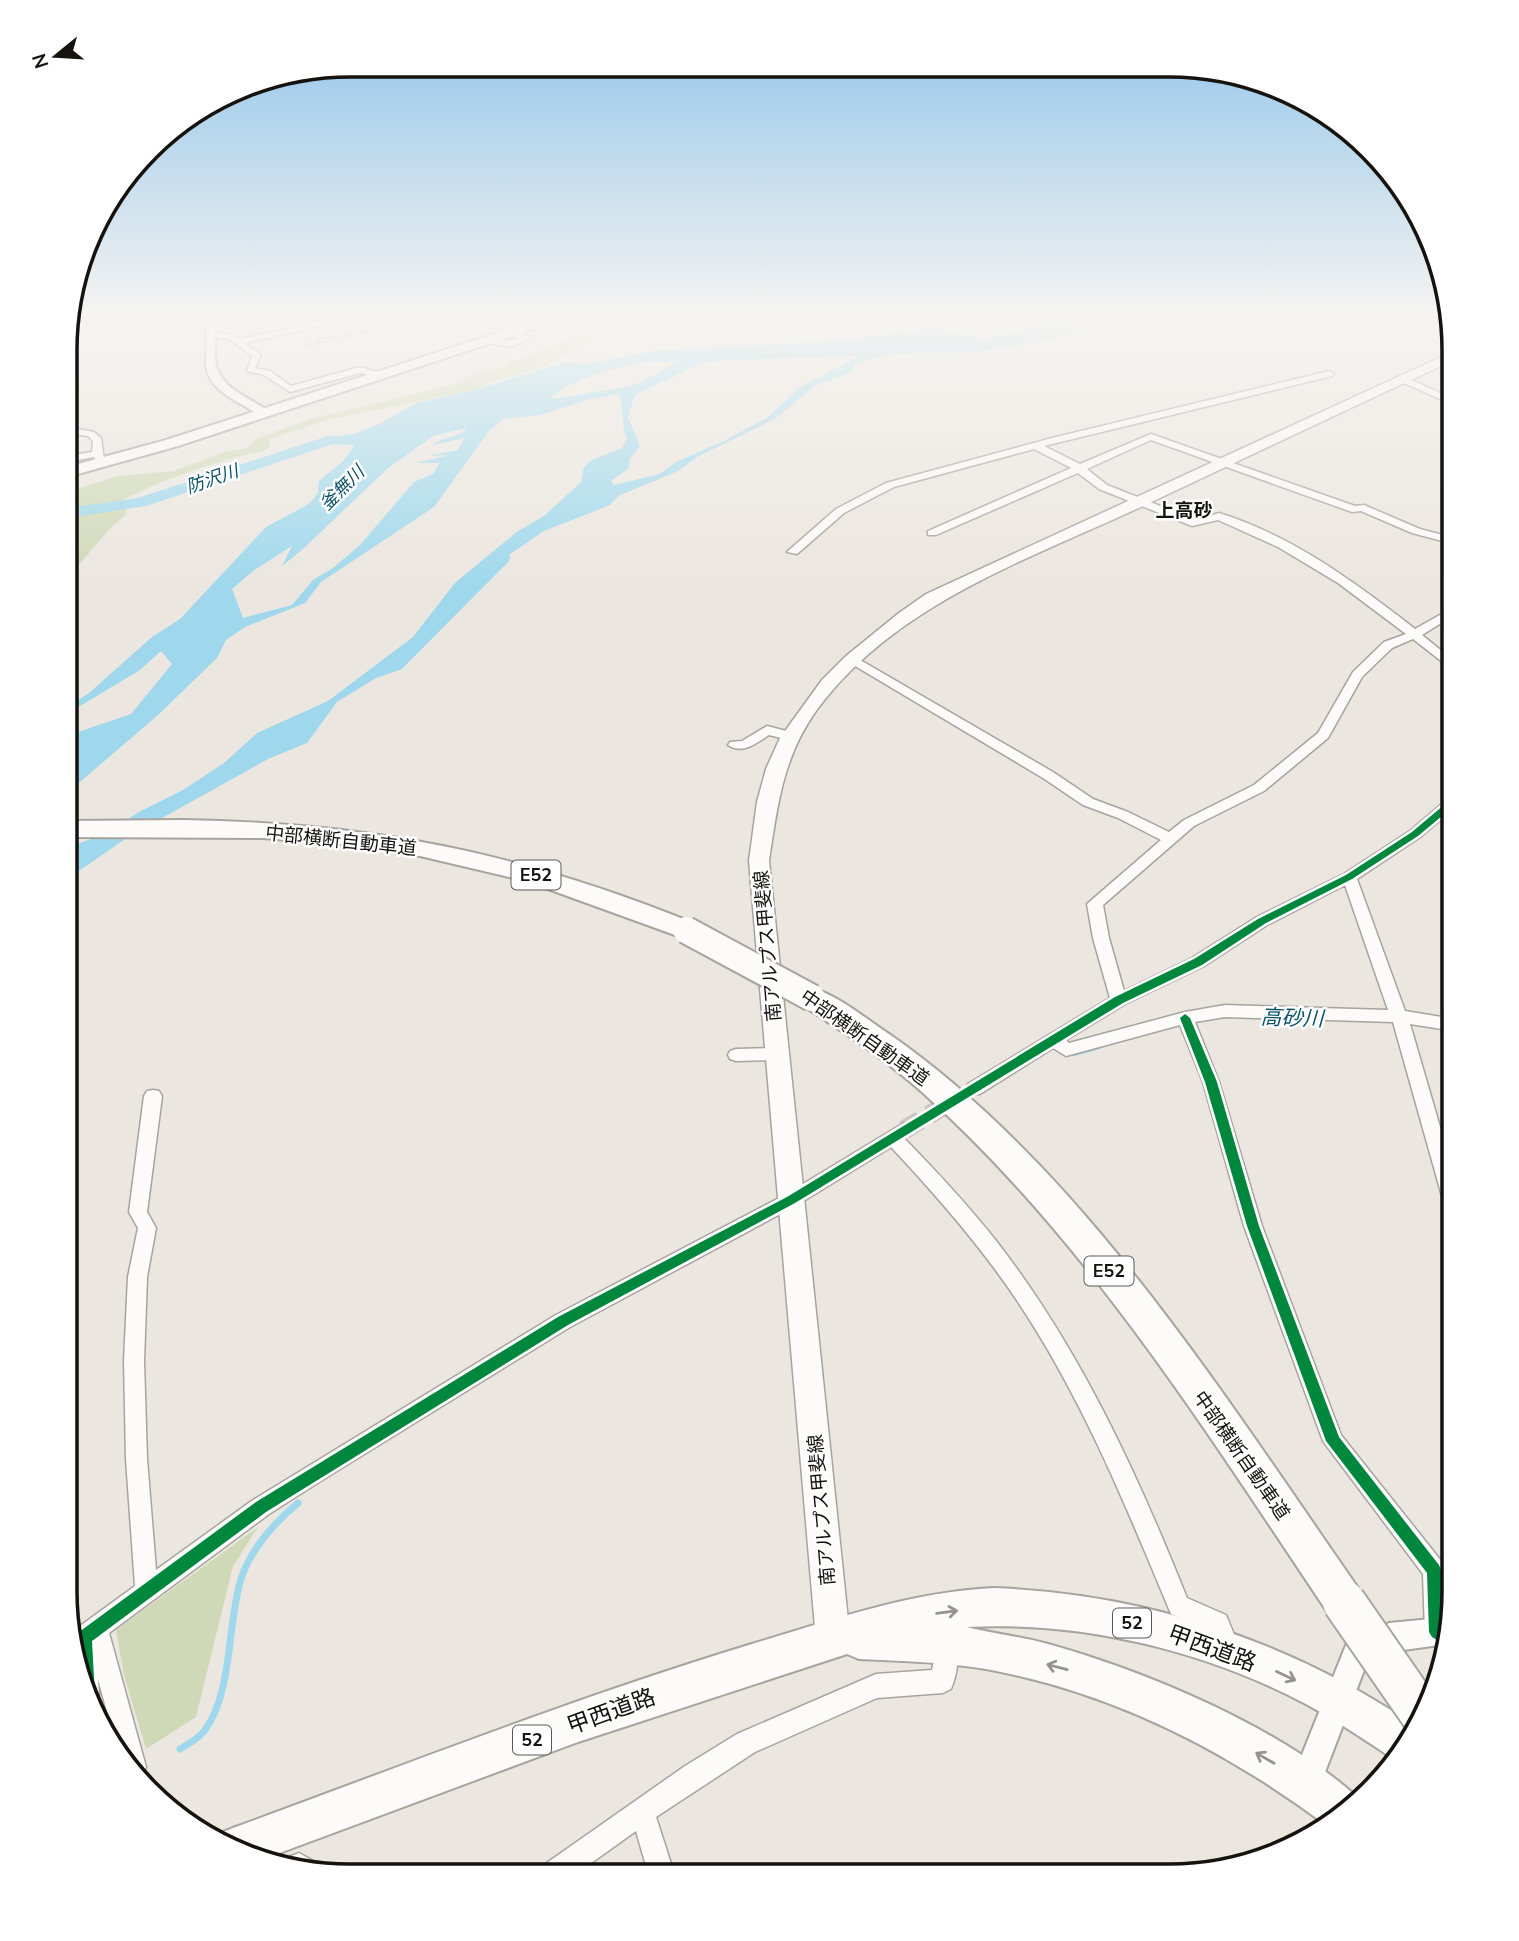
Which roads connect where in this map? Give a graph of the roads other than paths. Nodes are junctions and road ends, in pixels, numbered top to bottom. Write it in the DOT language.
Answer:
graph roads {
  1 [pos="251,405"];
  2 [pos="284,405"];
  3 [pos="287,405"];
  4 [pos="1202,405"];
  5 [pos="1347,405"];
  6 [pos="263,412"];
  7 [pos="77,432"];
  8 [pos="1089,432"];
  9 [pos="1151,437"];
  10 [pos="1036,446"];
  11 [pos="99,456"];
  12 [pos="77,458"];
  13 [pos="1225,461"];
  14 [pos="77,463"];
  15 [pos="1079,468"];
  16 [pos="77,469"];
  17 [pos="1139,501"];
  18 [pos="932,533"];
  19 [pos="1442,538"];
  20 [pos="793,552"];
  21 [pos="1442,618"];
  22 [pos="1415,635"];
  23 [pos="1442,657"];
  24 [pos="851,660"];
  25 [pos="793,737"];
  26 [pos="735,745"];
  27 [pos="1442,811"];
  28 [pos="77,829"];
  29 [pos="1169,838"];
  30 [pos="1349,877"];
  31 [pos="1119,1000"];
  32 [pos="1399,1016"];
  33 [pos="1185,1018"];
  34 [pos="1442,1023"];
  35 [pos="1054,1039"];
  36 [pos="777,1054"];
  37 [pos="736,1055"];
  38 [pos="974,1089"];
  39 [pos="153,1096"];
  40 [pos="1442,1165"];
  41 [pos="791,1200"];
  42 [pos="147,1590"];
  43 [pos="1441,1615"];
  44 [pos="96,1629"];
  45 [pos="1439,1631"];
  46 [pos="833,1639"];
  47 [pos="947,1644"];
  48 [pos="1229,1651"];
  49 [pos="85,1658"];
  50 [pos="1337,1701"];
  51 [pos="1416,1706"];
  52 [pos="1399,1739"];
  53 [pos="130,1753"];
  54 [pos="1306,1782"];
  55 [pos="1337,1807"];
  56 [pos="642,1811"];
  57 [pos="248,1844"];
  58 [pos="567,1864"];
  59 [pos="658,1864"];
  1 -- 6 [label="street"];
  2 -- 6 [label="highway"];
  3 -- 6 [label="highway"];
  4 -- 8 [label="street"];
  5 -- 13 [label="main road, 南アルプス甲斐線"];
  6 -- 11 [label="highway"];
  6 -- 16 [label="highway"];
  7 -- 11 [label="street"];
  8 -- 9 [label="street"];
  8 -- 10 [label="street"];
  9 -- 13 [label="street"];
  9 -- 15 [label="street"];
  10 -- 15 [label="street"];
  10 -- 20 [label="street"];
  11 -- 12 [label="street"];
  11 -- 14 [label="highway"];
  13 -- 17 [label="main road, 南アルプス甲斐線"];
  13 -- 19 [label="street"];
  15 -- 17 [label="street"];
  15 -- 18 [label="street"];
  17 -- 22 [label="street"];
  17 -- 24 [label="main road, 南アルプス甲斐線"];
  21 -- 22 [label="street"];
  22 -- 23 [label="street"];
  22 -- 29 [label="street"];
  24 -- 25 [label="main road, 南アルプス甲斐線"];
  24 -- 29 [label="street"];
  25 -- 26 [label="street"];
  25 -- 36 [label="main road, 南アルプス甲斐線"];
  27 -- 30 [label="street"];
  28 -- 51 [label="highway, 中部横断自動車道 / E52, bridge"];
  29 -- 31 [label="street"];
  30 -- 31 [label="street"];
  30 -- 32 [label="street"];
  31 -- 35 [label="street"];
  32 -- 33 [label="street"];
  32 -- 34 [label="street"];
  32 -- 40 [label="street"];
  33 -- 35 [label="street"];
  33 -- 43 [label="street"];
  35 -- 38 [label="street"];
  36 -- 37 [label="street"];
  36 -- 41 [label="main road, 南アルプス甲斐線"];
  39 -- 42 [label="street"];
  41 -- 42 [label="street"];
  41 -- 46 [label="main road, 南アルプス甲斐線"];
  41 -- 48 [label="street"];
  42 -- 44 [label="street"];
  44 -- 49 [label="street"];
  44 -- 53 [label="street"];
  45 -- 50 [label="street"];
  46 -- 47 [label="highway, 甲西道路 / 52"];
  46 -- 48 [label="highway, 甲西道路 / 52, one-way"];
  46 -- 57 [label="highway, 甲西道路 / 52"];
  54 -- 47 [label="highway, 甲西道路 / 52, one-way"];
  47 -- 56 [label="street"];
  48 -- 50 [label="highway, 甲西道路 / 52, one-way"];
  50 -- 52 [label="highway, 甲西道路 / 52"];
  50 -- 54 [label="street"];
  54 -- 55 [label="highway, 甲西道路 / 52"];
  56 -- 58 [label="street"];
  56 -- 59 [label="street"];
}
